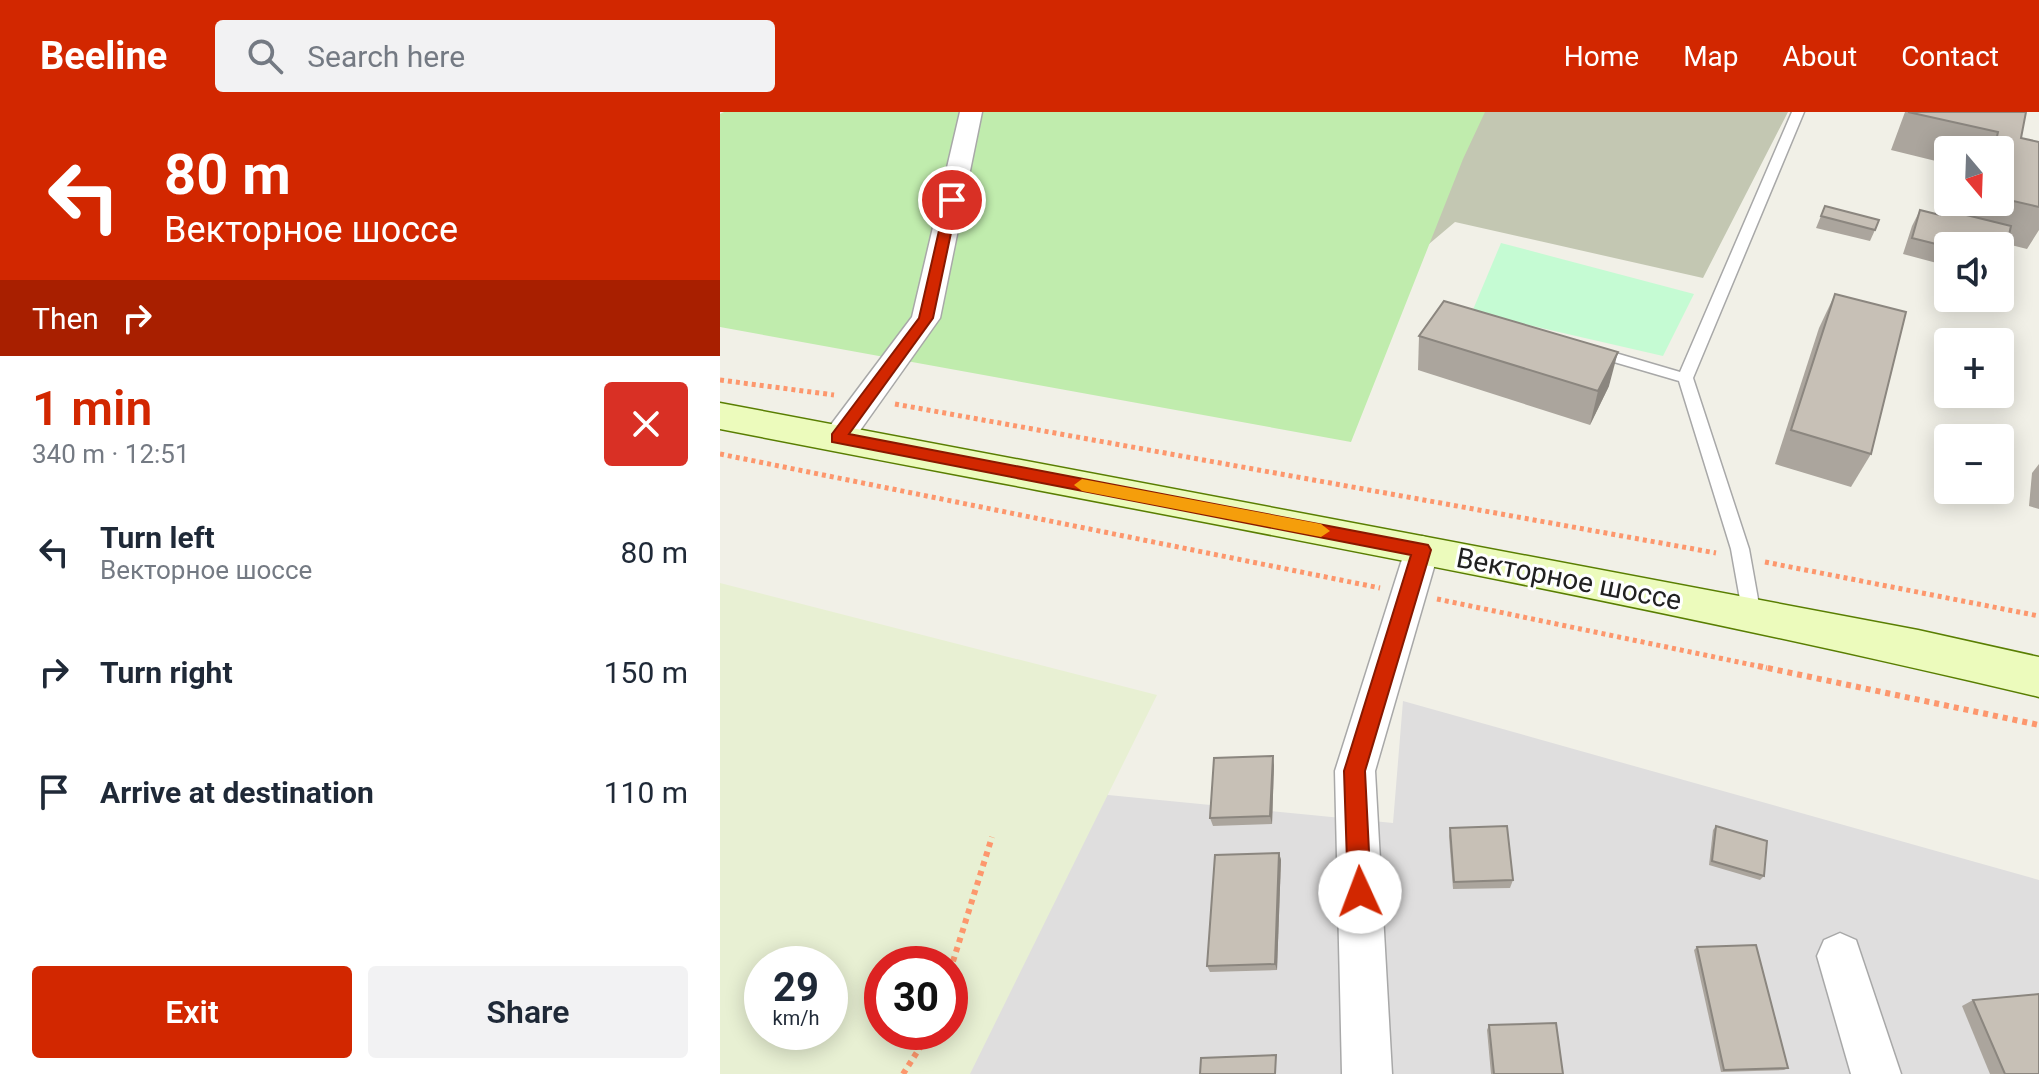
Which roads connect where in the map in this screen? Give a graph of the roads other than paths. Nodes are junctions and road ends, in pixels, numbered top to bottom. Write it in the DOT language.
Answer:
graph roads {
  1 [pos="971,112"];
  2 [pos="1798,112"];
  3 [pos="1584,349"];
  4 [pos="1685,378"];
  5 [pos="720,416"];
  6 [pos="838,438"];
  7 [pos="1422,550"];
  8 [pos="1752,616"];
  9 [pos="2039,677"];
  10 [pos="1840,956"];
  11 [pos="1367,1074"];
  12 [pos="1876,1074"];
  1 -- 6 [label="street"];
  2 -- 4 [label="lane"];
  3 -- 4 [label="lane"];
  4 -- 8 [label="lane"];
  5 -- 6 [label="main road, Векторное шоссе"];
  6 -- 7 [label="main road, Векторное шоссе"];
  7 -- 8 [label="main road, Векторное шоссе"];
  7 -- 11 [label="street"];
  8 -- 9 [label="main road, Векторное шоссе"];
  10 -- 12 [label="street"];
}
